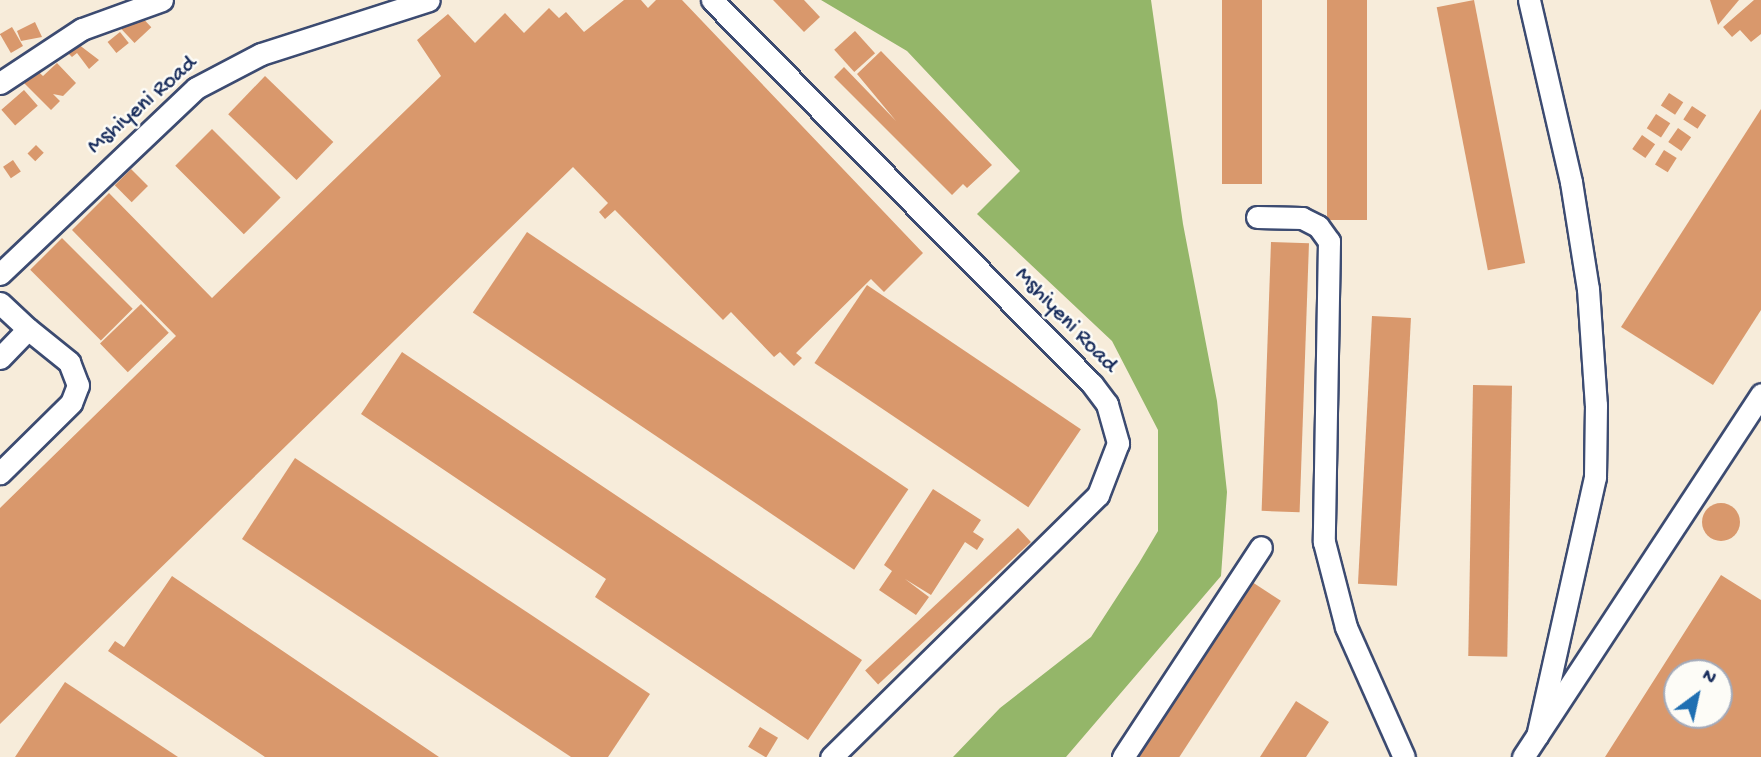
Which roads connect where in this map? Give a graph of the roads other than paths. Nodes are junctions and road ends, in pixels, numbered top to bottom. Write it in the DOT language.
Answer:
graph roads {
  1 [pos="162,0"];
  2 [pos="429,0"];
  3 [pos="712,0"];
  4 [pos="1529,0"];
  5 [pos="0,83"];
  6 [pos="1257,217"];
  7 [pos="0,274"];
  8 [pos="0,303"];
  9 [pos="28,329"];
  10 [pos="0,358"];
  11 [pos="1761,394"];
  12 [pos="0,473"];
  13 [pos="1261,547"];
  14 [pos="1537,736"];
  15 [pos="831,757"];
  16 [pos="1123,757"];
  17 [pos="1404,757"];
  18 [pos="1523,757"];
  1 -- 5 [label="street"];
  2 -- 7 [label="street, Mshiyeni Road"];
  3 -- 15 [label="street, Mshiyeni Road"];
  4 -- 14 [label="street"];
  6 -- 17 [label="street"];
  8 -- 9 [label="street"];
  9 -- 10 [label="street"];
  9 -- 12 [label="street"];
  11 -- 14 [label="street"];
  13 -- 16 [label="street"];
  14 -- 18 [label="street"];
}
